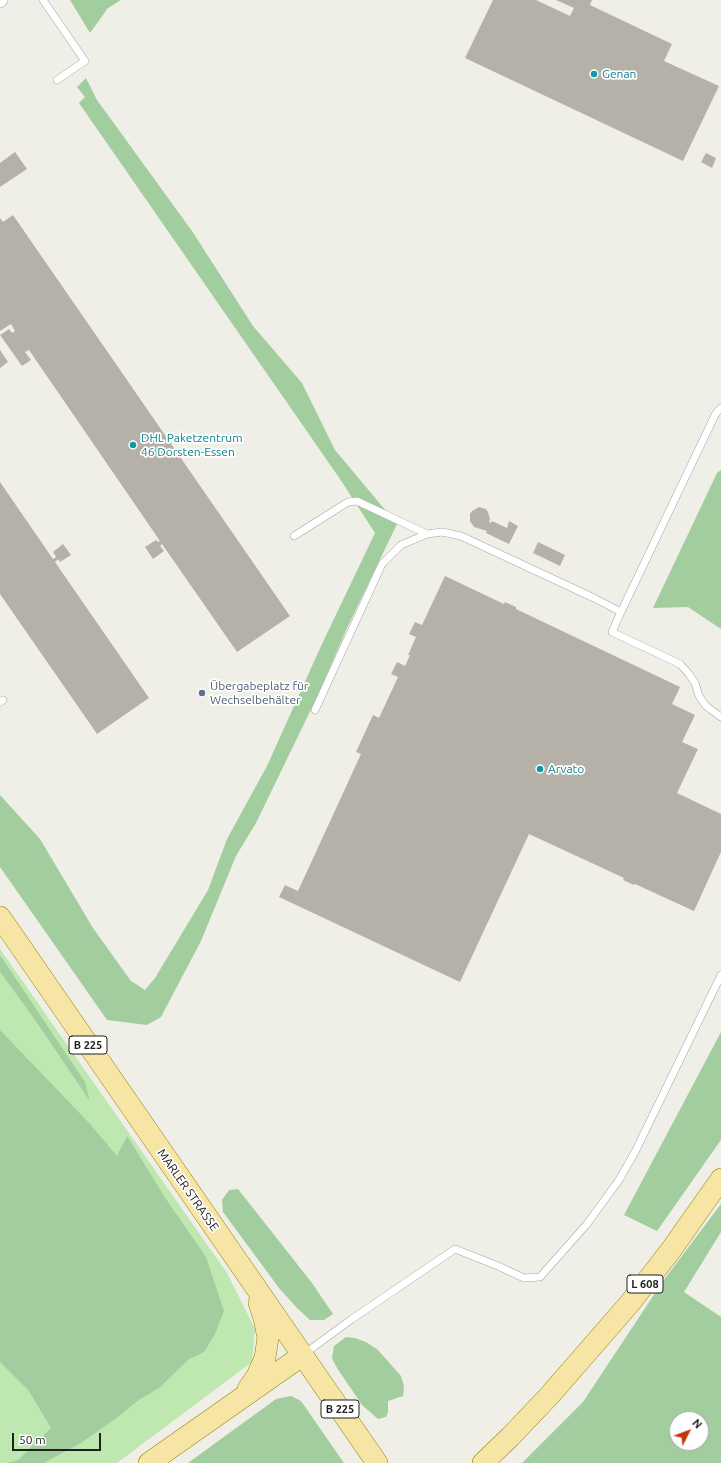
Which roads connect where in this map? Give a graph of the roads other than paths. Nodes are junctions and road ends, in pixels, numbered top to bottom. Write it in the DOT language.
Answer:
graph roads {
  1 [pos="43,0"];
  2 [pos="57,80"];
  3 [pos="721,408"];
  4 [pos="427,534"];
  5 [pos="294,536"];
  6 [pos="621,612"];
  7 [pos="314,710"];
  8 [pos="721,717"];
  9 [pos="0,917"];
  10 [pos="721,975"];
  11 [pos="721,1179"];
  12 [pos="250,1281"];
  13 [pos="303,1355"];
  14 [pos="243,1396"];
  15 [pos="149,1463"];
  16 [pos="377,1463"];
  17 [pos="483,1463"];
  1 -- 2 [label="lane"];
  3 -- 6 [label="lane"];
  4 -- 5 [label="lane"];
  4 -- 6 [label="lane"];
  4 -- 7 [label="lane"];
  6 -- 8 [label="lane"];
  9 -- 12 [label="main road, MARLER STRASSE / B 225"];
  10 -- 13 [label="lane"];
  11 -- 17 [label="main road, L 608"];
  12 -- 13 [label="main road, MARLER STRASSE / B 225"];
  12 -- 14 [label="main road"];
  13 -- 14 [label="main road"];
  13 -- 16 [label="main road, MARLER STRASSE / B 225"];
  14 -- 15 [label="main road"];
}
